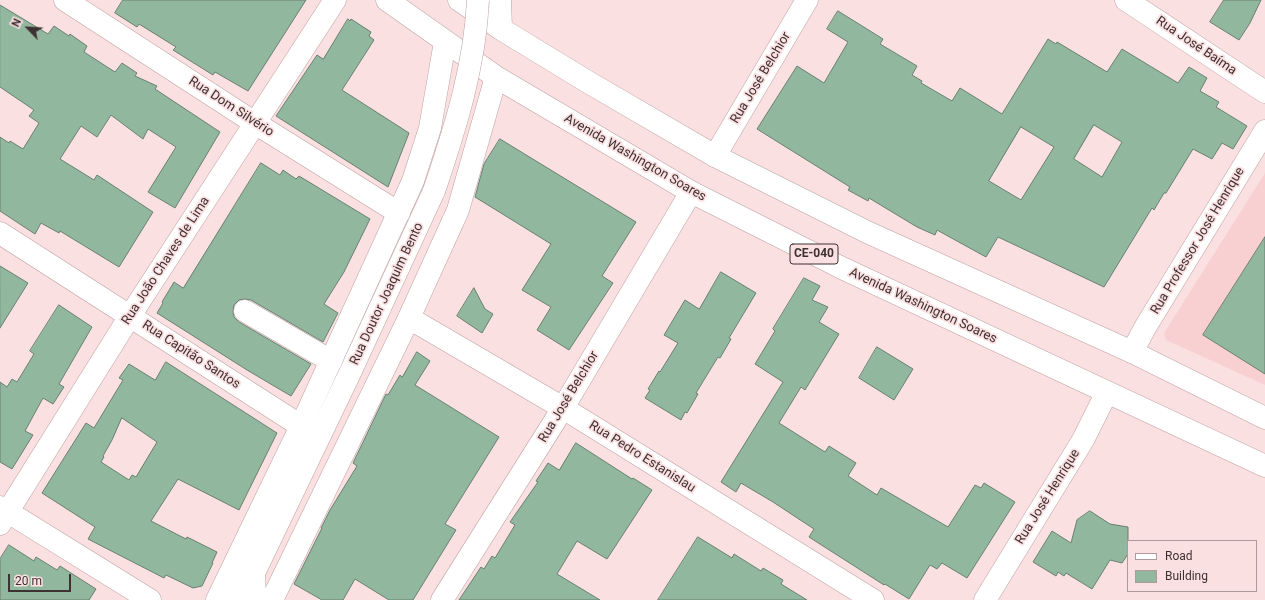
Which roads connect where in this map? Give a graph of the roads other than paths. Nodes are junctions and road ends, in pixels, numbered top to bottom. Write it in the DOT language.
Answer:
graph roads {
  1 [pos="65,0"];
  2 [pos="335,0"];
  3 [pos="387,0"];
  4 [pos="459,0"];
  5 [pos="478,0"];
  6 [pos="500,0"];
  7 [pos="807,0"];
  8 [pos="1126,0"];
  9 [pos="501,29"];
  10 [pos="445,42"];
  11 [pos="496,77"];
  12 [pos="1265,92"];
  13 [pos="255,123"];
  14 [pos="1265,131"];
  15 [pos="715,156"];
  16 [pos="691,192"];
  17 [pos="399,213"];
  18 [pos="0,233"];
  19 [pos="245,311"];
  20 [pos="130,316"];
  21 [pos="409,318"];
  22 [pos="1132,352"];
  23 [pos="331,361"];
  24 [pos="1107,392"];
  25 [pos="563,408"];
  26 [pos="1265,418"];
  27 [pos="301,426"];
  28 [pos="1265,466"];
  29 [pos="2,514"];
  30 [pos="254,574"];
  31 [pos="261,599"];
  32 [pos="150,600"];
  33 [pos="217,600"];
  34 [pos="229,600"];
  35 [pos="442,600"];
  36 [pos="873,600"];
  37 [pos="985,600"];
  1 -- 13 [label="main road, Rua Dom Silvério"];
  2 -- 13 [label="main road, Rua João Chaves de Lima"];
  3 -- 10 [label="main road, Avenida Washington Soares / CE-040"];
  4 -- 9 [label="main road"];
  5 -- 30 [label="main road, Rua Doutor Joaquim Bento, bridge"];
  6 -- 9 [label="main road"];
  7 -- 15 [label="main road, Rua José Belchior"];
  8 -- 12 [label="main road, Rua José Baíma"];
  9 -- 15 [label="main road"];
  10 -- 11 [label="main road, Avenida Washington Soares / CE-040"];
  10 -- 17 [label="main road"];
  11 -- 16 [label="main road, Avenida Washington Soares / CE-040"];
  11 -- 21 [label="main road"];
  13 -- 17 [label="main road, Rua Dom Silvério"];
  13 -- 20 [label="main road, Rua João Chaves de Lima"];
  14 -- 22 [label="main road, Rua Professor José Henrique"];
  15 -- 22 [label="main road"];
  16 -- 24 [label="main road, Avenida Washington Soares / CE-040"];
  16 -- 25 [label="main road, Rua José Belchior"];
  17 -- 23 [label="main road"];
  18 -- 20 [label="main road, Rua Capitão Santos"];
  19 -- 23 [label="main road"];
  20 -- 27 [label="main road, Rua Capitão Santos"];
  20 -- 29 [label="main road, Rua João Chaves de Lima"];
  21 -- 25 [label="main road, Rua Pedro Estanislau"];
  21 -- 31 [label="main road"];
  22 -- 26 [label="main road"];
  23 -- 27 [label="main road"];
  24 -- 28 [label="main road, Avenida Washington Soares / CE-040"];
  24 -- 37 [label="main road, Rua José Henrique"];
  25 -- 35 [label="main road, Rua José Belchior"];
  25 -- 36 [label="main road, Rua Pedro Estanislau"];
  27 -- 33 [label="main road"];
  29 -- 32 [label="main road"];
  30 -- 31 [label="main road, Rua Doutor Joaquim Bento"];
  30 -- 34 [label="main road, Rua Doutor Joaquim Bento"];
}
